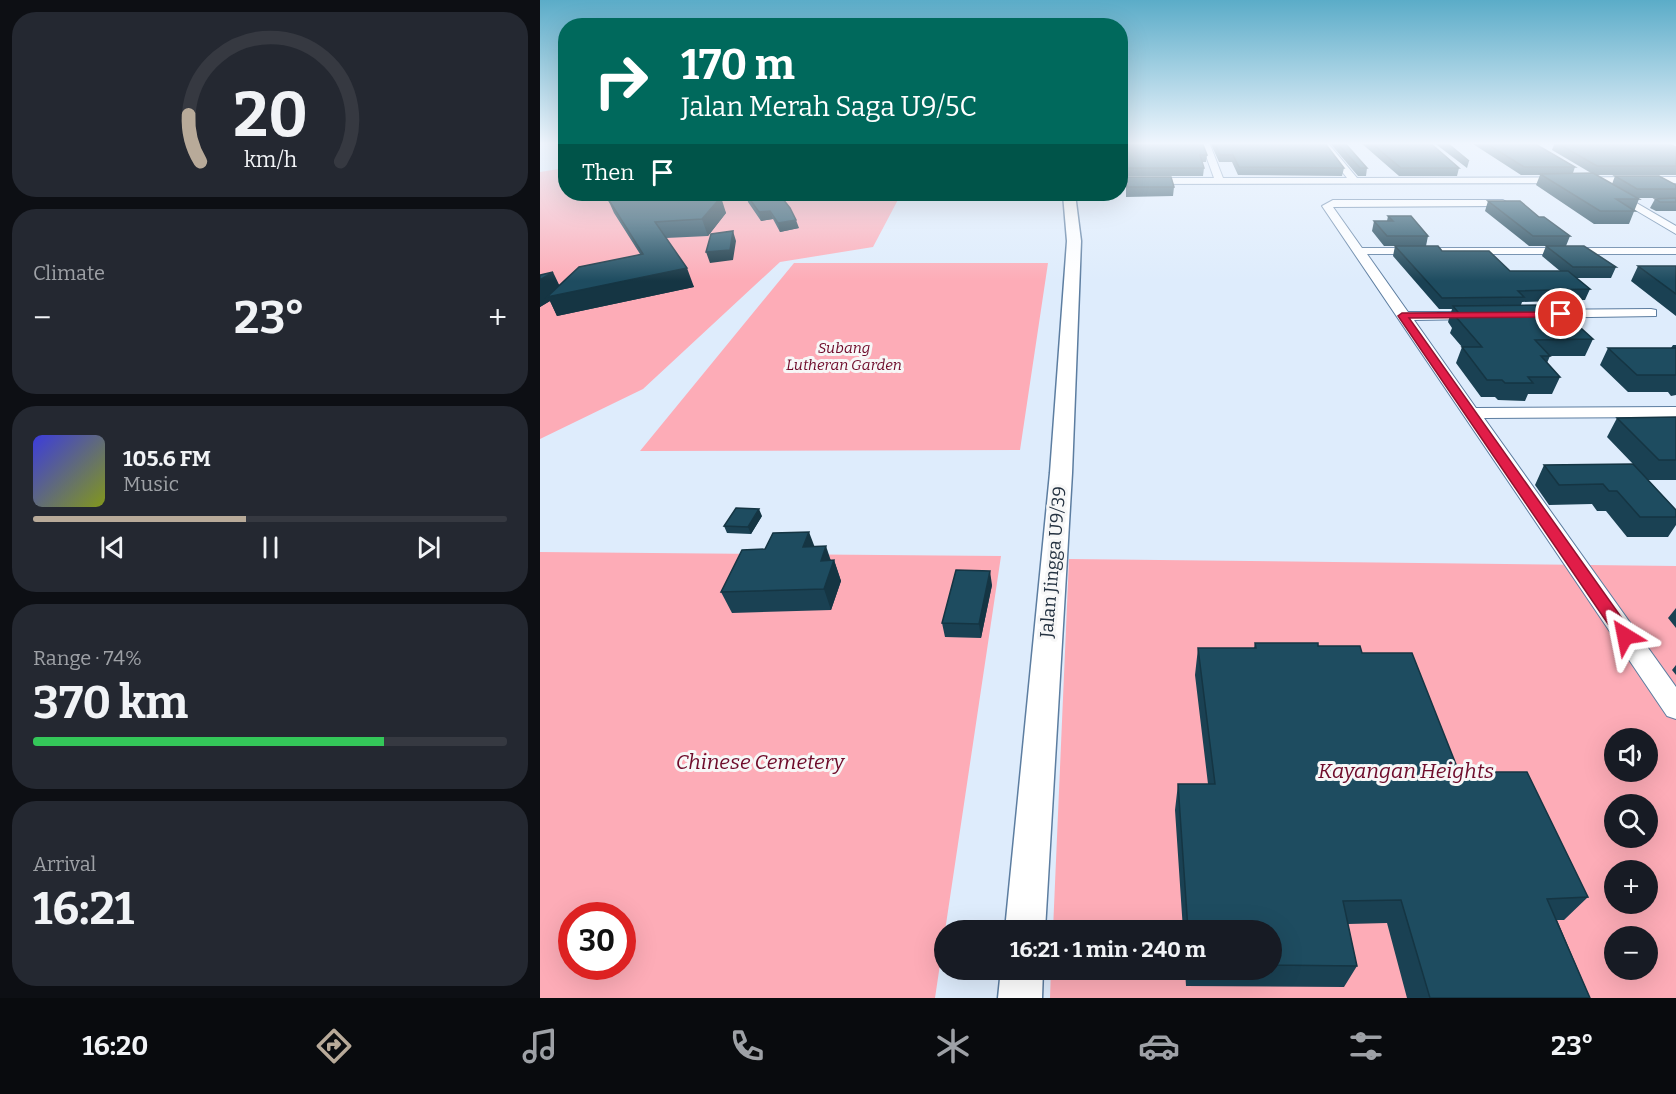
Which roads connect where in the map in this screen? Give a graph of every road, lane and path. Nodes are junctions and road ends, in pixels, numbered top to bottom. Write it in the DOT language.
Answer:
graph roads {
  1 [pos="1607,189"];
  2 [pos="1070,201"];
  3 [pos="1503,203"];
  4 [pos="1631,203"];
  5 [pos="1653,203"];
  6 [pos="1676,231"];
  7 [pos="1359,251"];
  8 [pos="1676,251"];
  9 [pos="1651,313"];
  10 [pos="1485,315"];
  11 [pos="1509,315"];
  12 [pos="1402,316"];
  13 [pos="1676,412"];
  14 [pos="1469,413"];
  15 [pos="1676,708"];
  16 [pos="1026,920"];
  17 [pos="1021,980"];
  18 [pos="1020,998"];
  1 -- 4 [label="street"];
  2 -- 16 [label="street, Jalan Jingga U9/39"];
  3 -- 7 [label="street"];
  4 -- 5 [label="street"];
  4 -- 6 [label="street"];
  7 -- 8 [label="street"];
  7 -- 12 [label="street"];
  9 -- 11 [label="street"];
  10 -- 12 [label="street"];
  12 -- 14 [label="street"];
  13 -- 14 [label="street"];
  14 -- 15 [label="street"];
  17 -- 18 [label="street"];
}
